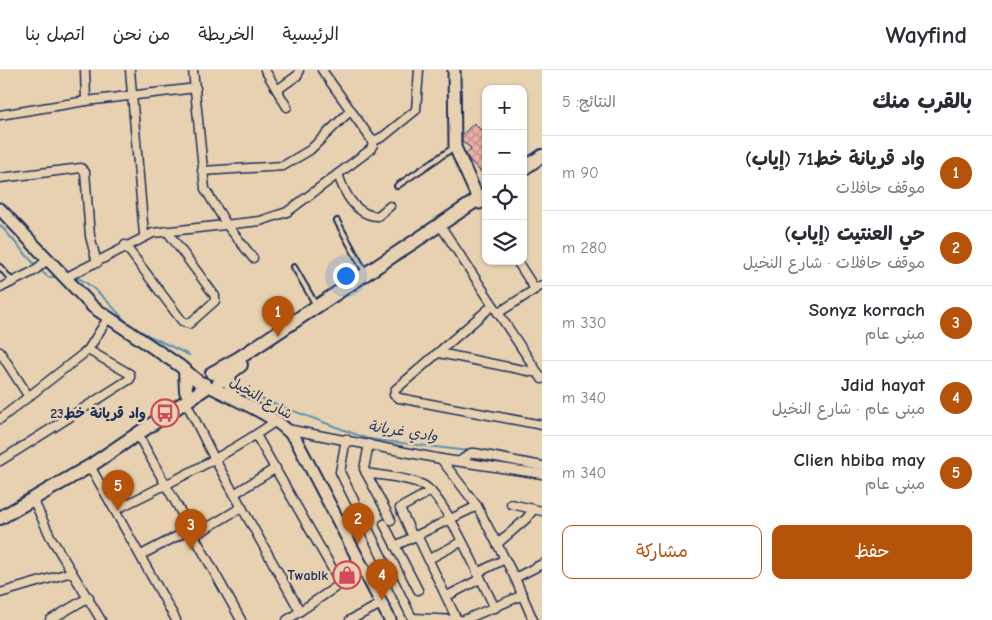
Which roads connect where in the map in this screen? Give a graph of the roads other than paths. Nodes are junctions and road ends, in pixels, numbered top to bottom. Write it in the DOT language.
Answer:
graph roads {
  1 [pos="85,70"];
  2 [pos="130,70"];
  3 [pos="193,70"];
  4 [pos="265,70"];
  5 [pos="299,70"];
  6 [pos="322,70"];
  7 [pos="419,70"];
  8 [pos="454,70"];
  9 [pos="196,88"];
  10 [pos="277,90"];
  11 [pos="132,95"];
  12 [pos="86,101"];
  13 [pos="287,107"];
  14 [pos="351,110"];
  15 [pos="0,115"];
  16 [pos="372,142"];
  17 [pos="455,147"];
  18 [pos="542,156"];
  19 [pos="542,162"];
  20 [pos="527,166"];
  21 [pos="202,171"];
  22 [pos="527,172"];
  23 [pos="338,174"];
  24 [pos="0,178"];
  25 [pos="397,186"];
  26 [pos="482,197"];
  27 [pos="482,200"];
  28 [pos="390,206"];
  29 [pos="0,209"];
  30 [pos="337,221"];
  31 [pos="227,225"];
  32 [pos="442,228"];
  33 [pos="167,231"];
  34 [pos="144,236"];
  35 [pos="126,245"];
  36 [pos="253,258"];
  37 [pos="45,261"];
  38 [pos="96,263"];
  39 [pos="519,265"];
  40 [pos="0,267"];
  41 [pos="294,267"];
  42 [pos="366,274"];
  43 [pos="65,278"];
  44 [pos="13,282"];
  45 [pos="0,288"];
  46 [pos="539,288"];
  47 [pos="493,305"];
  48 [pos="317,307"];
  49 [pos="498,313"];
  50 [pos="108,318"];
  51 [pos="88,350"];
  52 [pos="0,352"];
  53 [pos="438,353"];
  54 [pos="183,368"];
  55 [pos="230,373"];
  56 [pos="540,376"];
  57 [pos="209,381"];
  58 [pos="233,392"];
  59 [pos="29,397"];
  60 [pos="186,397"];
  61 [pos="248,405"];
  62 [pos="0,419"];
  63 [pos="276,421"];
  64 [pos="542,425"];
  65 [pos="287,429"];
  66 [pos="138,434"];
  67 [pos="256,435"];
  68 [pos="346,439"];
  69 [pos="369,444"];
  70 [pos="214,458"];
  71 [pos="441,459"];
  72 [pos="0,461"];
  73 [pos="460,461"];
  74 [pos="90,466"];
  75 [pos="542,466"];
  76 [pos="276,468"];
  77 [pos="366,473"];
  78 [pos="542,474"];
  79 [pos="165,485"];
  80 [pos="431,491"];
  81 [pos="234,494"];
  82 [pos="33,499"];
  83 [pos="511,504"];
  84 [pos="477,506"];
  85 [pos="242,507"];
  86 [pos="0,509"];
  87 [pos="115,510"];
  88 [pos="533,510"];
  89 [pos="542,511"];
  90 [pos="402,515"];
  91 [pos="0,518"];
  92 [pos="449,518"];
  93 [pos="388,522"];
  94 [pos="193,532"];
  95 [pos="370,532"];
  96 [pos="415,536"];
  97 [pos="462,542"];
  98 [pos="497,544"];
  99 [pos="395,546"];
  100 [pos="140,555"];
  101 [pos="429,559"];
  102 [pos="505,559"];
  103 [pos="542,564"];
  104 [pos="364,568"];
  105 [pos="72,572"];
  106 [pos="479,576"];
  107 [pos="515,578"];
  108 [pos="341,584"];
  109 [pos="418,590"];
  110 [pos="0,593"];
  111 [pos="523,594"];
  112 [pos="447,596"];
  113 [pos="89,597"];
  114 [pos="383,603"];
  115 [pos="496,608"];
  116 [pos="527,608"];
  117 [pos="300,610"];
  118 [pos="413,619"];
  119 [pos="50,620"];
  120 [pos="101,620"];
  121 [pos="176,620"];
  122 [pos="241,620"];
  123 [pos="287,620"];
  124 [pos="350,620"];
  125 [pos="390,620"];
  126 [pos="460,620"];
  127 [pos="525,620"];
  128 [pos="533,620"];
  1 -- 12 [label="street"];
  2 -- 11 [label="street"];
  3 -- 9 [label="street"];
  4 -- 10 [label="street"];
  5 -- 10 [label="street"];
  6 -- 14 [label="street"];
  7 -- 16 [label="street"];
  8 -- 17 [label="main road"];
  9 -- 11 [label="street"];
  9 -- 21 [label="street"];
  10 -- 13 [label="street"];
  11 -- 12 [label="street"];
  11 -- 34 [label="street"];
  12 -- 15 [label="street"];
  14 -- 16 [label="street"];
  14 -- 21 [label="street"];
  16 -- 23 [label="street"];
  17 -- 25 [label="lane"];
  17 -- 26 [label="main road"];
  18 -- 20 [label="highway"];
  19 -- 22 [label="highway"];
  21 -- 31 [label="street"];
  23 -- 28 [label="street"];
  23 -- 31 [label="street"];
  24 -- 38 [label="street"];
  27 -- 32 [label="highway"];
  29 -- 37 [label="main road"];
  30 -- 42 [label="lane"];
  31 -- 33 [label="street"];
  31 -- 36 [label="street"];
  32 -- 42 [label="highway"];
  32 -- 47 [label="street"];
  32 -- 55 [label="highway"];
  33 -- 34 [label="street"];
  33 -- 35 [label="street"];
  34 -- 35 [label="street"];
  35 -- 38 [label="street"];
  37 -- 43 [label="main road"];
  37 -- 44 [label="street"];
  38 -- 43 [label="street"];
  39 -- 46 [label="street"];
  40 -- 44 [label="lane"];
  41 -- 48 [label="lane"];
  42 -- 48 [label="highway"];
  43 -- 50 [label="main road"];
  44 -- 45 [label="street"];
  46 -- 49 [label="street"];
  47 -- 49 [label="street"];
  47 -- 53 [label="street"];
  48 -- 57 [label="highway"];
  49 -- 56 [label="street"];
  50 -- 51 [label="street"];
  50 -- 54 [label="main road"];
  51 -- 59 [label="street"];
  51 -- 72 [label="street"];
  52 -- 59 [label="street"];
  53 -- 56 [label="street"];
  53 -- 64 [label="street"];
  54 -- 57 [label="main road"];
  54 -- 60 [label="highway"];
  55 -- 57 [label="highway"];
  55 -- 58 [label="highway"];
  57 -- 58 [label="main road"];
  57 -- 60 [label="highway"];
  57 -- 61 [label="main road, شارع النخيل"];
  58 -- 61 [label="main road"];
  59 -- 62 [label="street"];
  60 -- 66 [label="highway"];
  60 -- 70 [label="street"];
  60 -- 86 [label="highway"];
  61 -- 63 [label="main road, شارع النخيل"];
  63 -- 65 [label="main road, شارع النخيل"];
  63 -- 67 [label="street"];
  65 -- 68 [label="street"];
  65 -- 104 [label="main road, شارع النخيل"];
  66 -- 74 [label="highway"];
  66 -- 79 [label="street"];
  67 -- 70 [label="street"];
  67 -- 76 [label="street"];
  68 -- 69 [label="street"];
  68 -- 95 [label="street"];
  69 -- 71 [label="street"];
  69 -- 77 [label="street"];
  70 -- 79 [label="street"];
  70 -- 81 [label="street"];
  71 -- 73 [label="street"];
  71 -- 84 [label="street"];
  73 -- 75 [label="street"];
  73 -- 78 [label="street"];
  74 -- 82 [label="highway"];
  74 -- 87 [label="street"];
  76 -- 81 [label="street"];
  76 -- 108 [label="street"];
  77 -- 80 [label="street"];
  77 -- 93 [label="street"];
  79 -- 87 [label="street"];
  79 -- 94 [label="street"];
  80 -- 90 [label="street"];
  80 -- 92 [label="street"];
  81 -- 85 [label="street"];
  82 -- 91 [label="highway"];
  82 -- 105 [label="street"];
  83 -- 88 [label="street"];
  84 -- 92 [label="street"];
  84 -- 98 [label="street"];
  85 -- 94 [label="street"];
  85 -- 117 [label="street"];
  87 -- 100 [label="street"];
  88 -- 89 [label="street"];
  88 -- 98 [label="street"];
  90 -- 93 [label="street"];
  90 -- 96 [label="street"];
  92 -- 96 [label="street"];
  92 -- 97 [label="street"];
  93 -- 95 [label="street"];
  93 -- 99 [label="street"];
  94 -- 100 [label="street"];
  94 -- 122 [label="street"];
  95 -- 118 [label="street"];
  96 -- 99 [label="street"];
  96 -- 101 [label="street"];
  97 -- 101 [label="street"];
  97 -- 106 [label="street"];
  98 -- 102 [label="street"];
  99 -- 109 [label="street"];
  100 -- 121 [label="street"];
  101 -- 112 [label="street"];
  102 -- 106 [label="street"];
  102 -- 107 [label="street"];
  103 -- 107 [label="street"];
  104 -- 108 [label="street"];
  104 -- 114 [label="main road, شارع النخيل"];
  105 -- 110 [label="street"];
  105 -- 113 [label="street"];
  106 -- 112 [label="street"];
  106 -- 115 [label="street"];
  107 -- 111 [label="street"];
  108 -- 117 [label="street"];
  111 -- 115 [label="street"];
  111 -- 116 [label="street"];
  112 -- 126 [label="street"];
  113 -- 119 [label="street"];
  113 -- 120 [label="street"];
  114 -- 124 [label="street"];
  114 -- 125 [label="main road, شارع النخيل"];
  115 -- 126 [label="street"];
  116 -- 127 [label="street"];
  116 -- 128 [label="street"];
  117 -- 123 [label="street"];
  118 -- 126 [label="street"];
}
